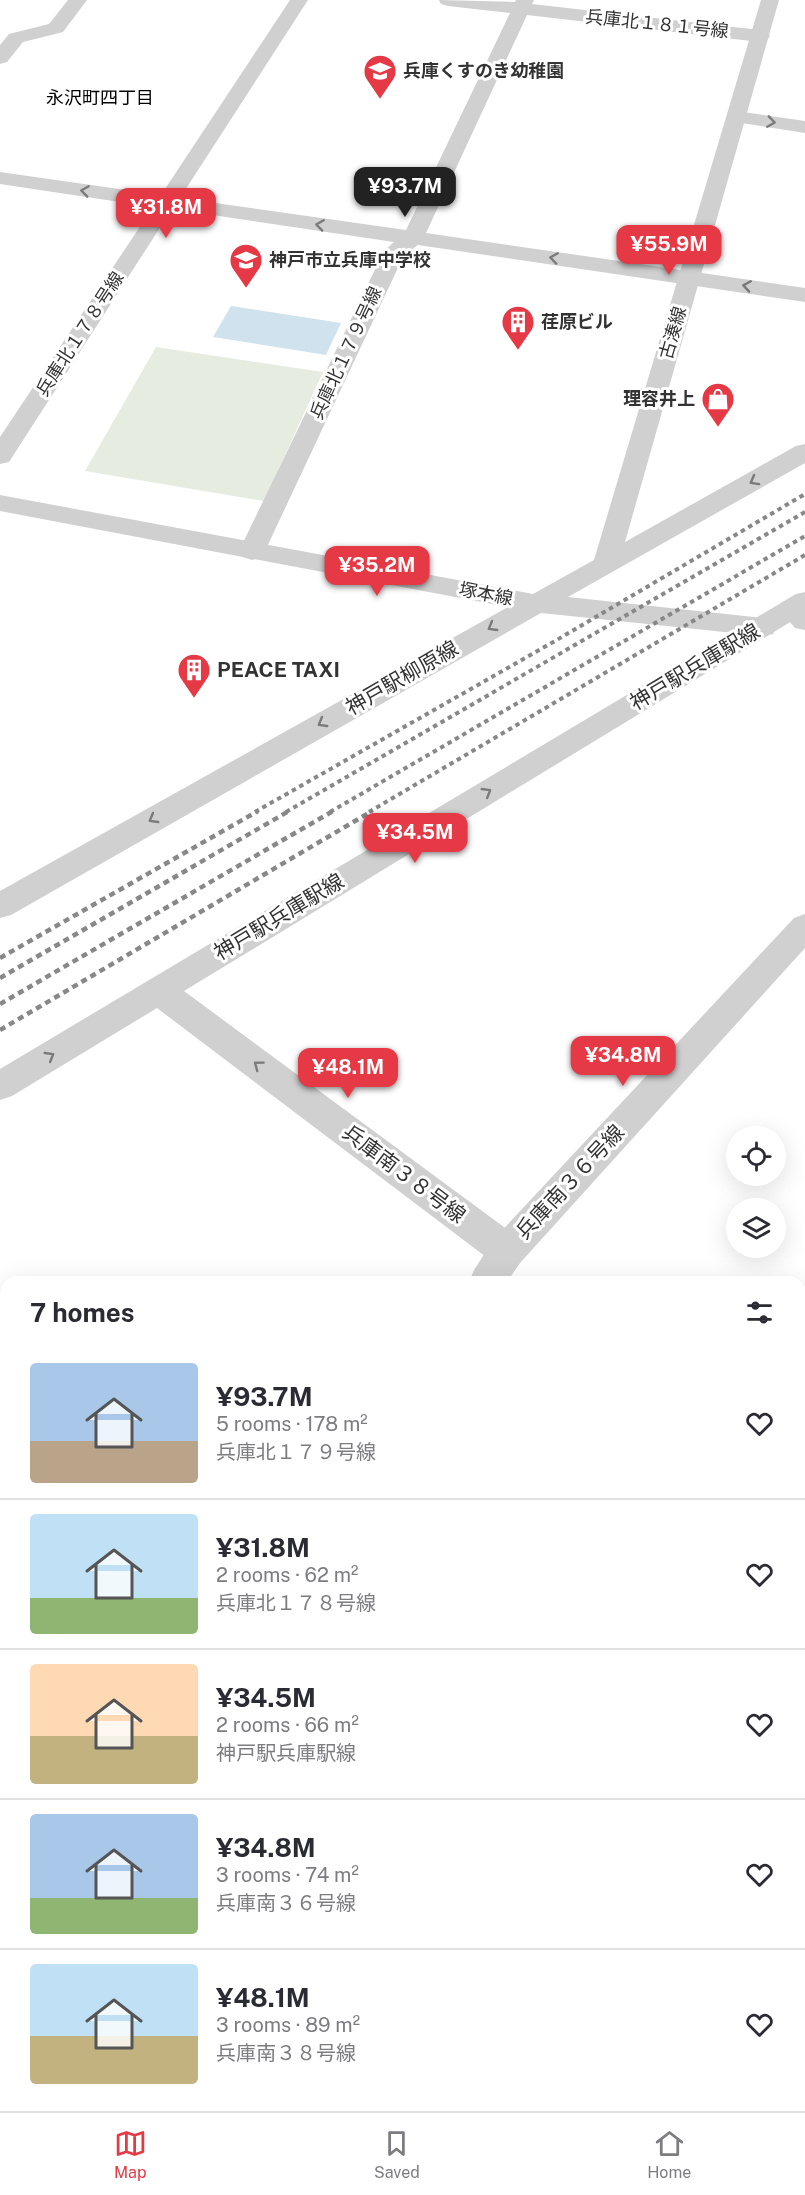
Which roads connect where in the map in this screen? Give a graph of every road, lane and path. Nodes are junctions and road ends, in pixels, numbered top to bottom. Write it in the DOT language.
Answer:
graph roads {
  1 [pos="78,0"];
  2 [pos="299,0"];
  3 [pos="448,0"];
  4 [pos="770,0"];
  5 [pos="523,5"];
  6 [pos="760,36"];
  7 [pos="0,58"];
  8 [pos="736,117"];
  9 [pos="805,127"];
  10 [pos="0,178"];
  11 [pos="166,203"];
  12 [pos="413,239"];
  13 [pos="690,277"];
  14 [pos="805,295"];
  15 [pos="805,452"];
  16 [pos="0,456"];
  17 [pos="0,503"];
  18 [pos="252,551"];
  19 [pos="606,562"];
  20 [pos="534,603"];
  21 [pos="801,611"];
  22 [pos="763,627"];
  23 [pos="0,906"];
  24 [pos="805,927"];
  25 [pos="158,990"];
  26 [pos="0,1086"];
  27 [pos="507,1251"];
  28 [pos="491,1276"];
  1 -- 7 [label="street"];
  2 -- 11 [label="street, 兵庫北１７８号線"];
  3 -- 5 [label="street, 兵庫北１８１号線"];
  4 -- 6 [label="street, 古湊線"];
  5 -- 6 [label="street, 兵庫北１８１号線"];
  5 -- 12 [label="street, 兵庫北１７９号線"];
  6 -- 8 [label="street, 古湊線"];
  8 -- 9 [label="street, one-way"];
  8 -- 13 [label="street, 古湊線"];
  11 -- 10 [label="street, one-way"];
  12 -- 11 [label="street, one-way"];
  11 -- 16 [label="street, 兵庫北１７８号線"];
  13 -- 12 [label="street, one-way"];
  12 -- 18 [label="street, 兵庫北１７９号線"];
  14 -- 13 [label="street, one-way"];
  13 -- 19 [label="street, 古湊線"];
  15 -- 19 [label="street, 神戸駅柳原線, one-way"];
  17 -- 18 [label="street, 塚本線"];
  18 -- 20 [label="street, 塚本線"];
  19 -- 20 [label="street, 神戸駅柳原線"];
  20 -- 22 [label="street, 塚本線"];
  20 -- 23 [label="street, 神戸駅柳原線, one-way"];
  21 -- 22 [label="street, 神戸駅兵庫駅線"];
  25 -- 22 [label="street, 神戸駅兵庫駅線, one-way"];
  24 -- 27 [label="street, 兵庫南３６号線"];
  26 -- 25 [label="street, 神戸駅兵庫駅線, one-way"];
  27 -- 25 [label="street, 兵庫南３８号線, one-way"];
  27 -- 28 [label="street, 兵庫南３６号線"];
}
